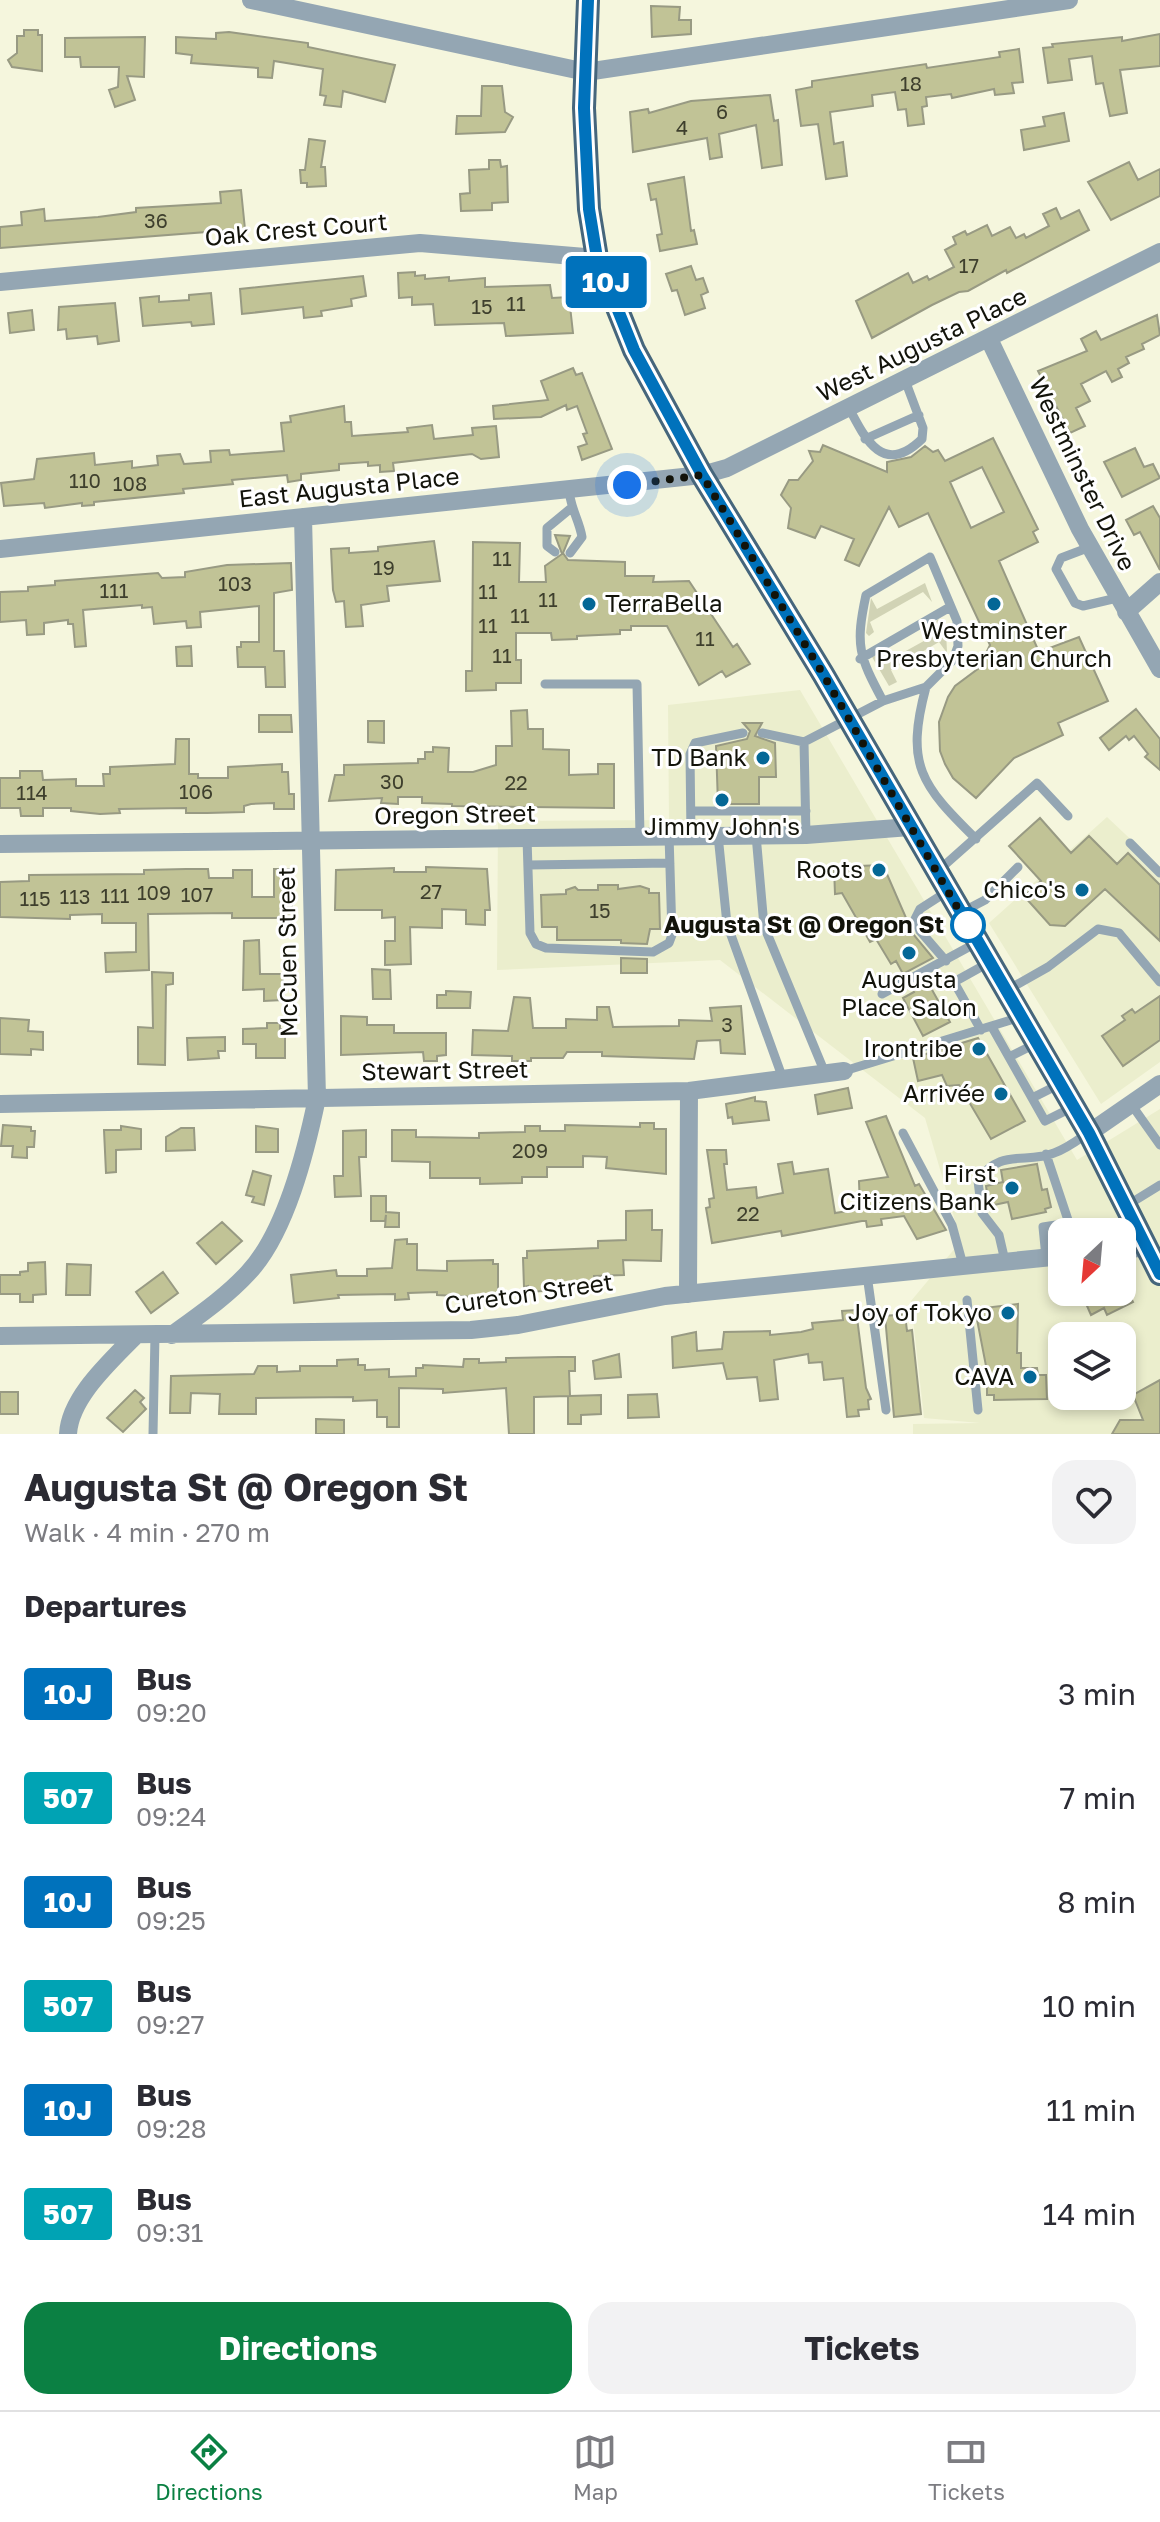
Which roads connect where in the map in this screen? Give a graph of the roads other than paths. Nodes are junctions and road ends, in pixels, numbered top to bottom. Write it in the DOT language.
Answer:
graph roads {
  1 [pos="251,0"];
  2 [pos="588,0"];
  3 [pos="1069,0"];
  4 [pos="586,72"];
  5 [pos="1160,252"];
  6 [pos="597,258"];
  7 [pos="0,282"];
  8 [pos="989,339"];
  9 [pos="905,380"];
  10 [pos="849,408"];
  11 [pos="919,415"];
  12 [pos="865,439"];
  13 [pos="702,475"];
  14 [pos="569,489"];
  15 [pos="570,509"];
  16 [pos="303,517"];
  17 [pos="1090,547"];
  18 [pos="0,549"];
  19 [pos="555,552"];
  20 [pos="570,553"];
  21 [pos="1160,582"];
  22 [pos="1122,605"];
  23 [pos="950,607"];
  24 [pos="860,659"];
  25 [pos="1160,669"];
  26 [pos="545,684"];
  27 [pos="926,687"];
  28 [pos="883,701"];
  29 [pos="848,720"];
  30 [pos="743,733"];
  31 [pos="762,733"];
  32 [pos="804,742"];
  33 [pos="691,811"];
  34 [pos="806,811"];
  35 [pos="1068,816"];
  36 [pos="910,827"];
  37 [pos="669,835"];
  38 [pos="691,835"];
  39 [pos="718,835"];
  40 [pos="756,835"];
  41 [pos="806,835"];
  42 [pos="640,836"];
  43 [pos="527,838"];
  44 [pos="976,839"];
  45 [pos="311,841"];
  46 [pos="1130,843"];
  47 [pos="0,844"];
  48 [pos="670,863"];
  49 [pos="528,865"];
  50 [pos="1018,867"];
  51 [pos="1160,873"];
  52 [pos="942,882"];
  53 [pos="961,913"];
  54 [pos="984,952"];
  55 [pos="946,961"];
  56 [pos="1160,982"];
  57 [pos="1006,991"];
  58 [pos="882,994"];
  59 [pos="1021,1017"];
  60 [pos="992,1027"];
  61 [pos="981,1030"];
  62 [pos="1037,1043"];
  63 [pos="1009,1057"];
  64 [pos="844,1071"];
  65 [pos="825,1073"];
  66 [pos="783,1079"];
  67 [pos="1060,1084"];
  68 [pos="1160,1084"];
  69 [pos="689,1091"];
  70 [pos="317,1098"];
  71 [pos="1032,1098"];
  72 [pos="0,1104"];
  73 [pos="1131,1104"];
  74 [pos="1074,1107"];
  75 [pos="903,1133"];
  76 [pos="1089,1133"];
  77 [pos="1160,1145"];
  78 [pos="1046,1154"];
  79 [pos="1160,1185"];
  80 [pos="1126,1206"];
  81 [pos="1067,1218"];
  82 [pos="1150,1244"];
  83 [pos="1136,1247"];
  84 [pos="1048,1257"];
  85 [pos="1005,1261"];
  86 [pos="963,1265"];
  87 [pos="1160,1274"];
  88 [pos="867,1275"];
  89 [pos="688,1294"];
  90 [pos="967,1300"];
  91 [pos="163,1335"];
  92 [pos="0,1336"];
  93 [pos="135,1336"];
  94 [pos="886,1410"];
  95 [pos="978,1410"];
  96 [pos="68,1434"];
  97 [pos="153,1434"];
  1 -- 4 [label="street"];
  2 -- 4 [label="main road"];
  3 -- 4 [label="street"];
  4 -- 6 [label="main road"];
  5 -- 8 [label="street, West Augusta Place"];
  6 -- 7 [label="street, Oak Crest Court"];
  6 -- 13 [label="main road"];
  8 -- 9 [label="street, West Augusta Place"];
  8 -- 17 [label="street, Westminster Drive"];
  9 -- 10 [label="street, West Augusta Place"];
  9 -- 11 [label="lane"];
  10 -- 12 [label="lane"];
  10 -- 13 [label="street, West Augusta Place"];
  11 -- 12 [label="lane"];
  11 -- 12 [label="lane"];
  13 -- 14 [label="street, East Augusta Place"];
  13 -- 29 [label="main road"];
  14 -- 15 [label="lane"];
  14 -- 16 [label="street, East Augusta Place"];
  15 -- 19 [label="lane"];
  15 -- 20 [label="lane"];
  16 -- 18 [label="street, East Augusta Place"];
  16 -- 45 [label="street, McCuen Street"];
  17 -- 22 [label="street, Westminster Drive"];
  17 -- 22 [label="lane"];
  21 -- 22 [label="street"];
  22 -- 25 [label="street, Westminster Drive"];
  23 -- 24 [label="lane"];
  23 -- 24 [label="lane"];
  23 -- 27 [label="lane"];
  24 -- 28 [label="lane"];
  26 -- 42 [label="lane"];
  27 -- 28 [label="lane"];
  27 -- 44 [label="lane"];
  28 -- 29 [label="lane"];
  29 -- 32 [label="lane"];
  29 -- 36 [label="main road"];
  30 -- 33 [label="lane"];
  31 -- 32 [label="lane"];
  32 -- 34 [label="lane"];
  33 -- 34 [label="lane"];
  33 -- 38 [label="lane"];
  34 -- 41 [label="lane"];
  35 -- 44 [label="lane"];
  36 -- 41 [label="street, Oregon Street"];
  36 -- 52 [label="main road"];
  37 -- 38 [label="street, Oregon Street"];
  37 -- 42 [label="street, Oregon Street"];
  37 -- 48 [label="lane"];
  38 -- 39 [label="street, Oregon Street"];
  39 -- 40 [label="street, Oregon Street"];
  39 -- 66 [label="lane"];
  40 -- 41 [label="street, Oregon Street"];
  40 -- 65 [label="lane"];
  42 -- 43 [label="street, Oregon Street"];
  43 -- 45 [label="street, Oregon Street"];
  43 -- 49 [label="lane"];
  44 -- 52 [label="lane"];
  45 -- 47 [label="street, Oregon Street"];
  45 -- 70 [label="street, McCuen Street"];
  46 -- 51 [label="lane"];
  48 -- 49 [label="lane"];
  48 -- 49 [label="lane"];
  50 -- 53 [label="lane"];
  52 -- 53 [label="main road"];
  52 -- 55 [label="lane"];
  53 -- 54 [label="main road"];
  54 -- 55 [label="lane"];
  54 -- 57 [label="main road"];
  54 -- 61 [label="lane"];
  55 -- 58 [label="lane"];
  56 -- 57 [label="lane"];
  57 -- 59 [label="main road"];
  59 -- 60 [label="lane"];
  59 -- 62 [label="main road"];
  60 -- 61 [label="lane"];
  60 -- 63 [label="lane"];
  61 -- 64 [label="lane"];
  62 -- 63 [label="lane"];
  62 -- 67 [label="main road"];
  63 -- 71 [label="lane"];
  64 -- 65 [label="street, Stewart Street"];
  65 -- 66 [label="street, Stewart Street"];
  66 -- 69 [label="street, Stewart Street"];
  67 -- 71 [label="lane"];
  67 -- 74 [label="main road"];
  68 -- 73 [label="street"];
  69 -- 70 [label="street, Stewart Street"];
  69 -- 89 [label="street"];
  70 -- 72 [label="street, Stewart Street"];
  70 -- 91 [label="street, McCuen Street"];
  71 -- 74 [label="lane"];
  73 -- 76 [label="street"];
  73 -- 77 [label="lane"];
  74 -- 76 [label="main road"];
  75 -- 86 [label="lane"];
  76 -- 78 [label="lane"];
  76 -- 80 [label="main road"];
  78 -- 81 [label="lane"];
  78 -- 85 [label="lane"];
  79 -- 80 [label="lane"];
  80 -- 82 [label="main road"];
  82 -- 83 [label="street"];
  82 -- 87 [label="main road"];
  84 -- 85 [label="street, Cureton Street"];
  85 -- 86 [label="street, Cureton Street"];
  86 -- 88 [label="street, Cureton Street"];
  88 -- 89 [label="street, Cureton Street"];
  88 -- 94 [label="lane"];
  89 -- 91 [label="street, Cureton Street"];
  90 -- 95 [label="lane"];
  91 -- 93 [label="street, Cureton Street"];
  91 -- 97 [label="lane"];
  92 -- 93 [label="street, Cureton Street"];
  93 -- 96 [label="street"];
}
